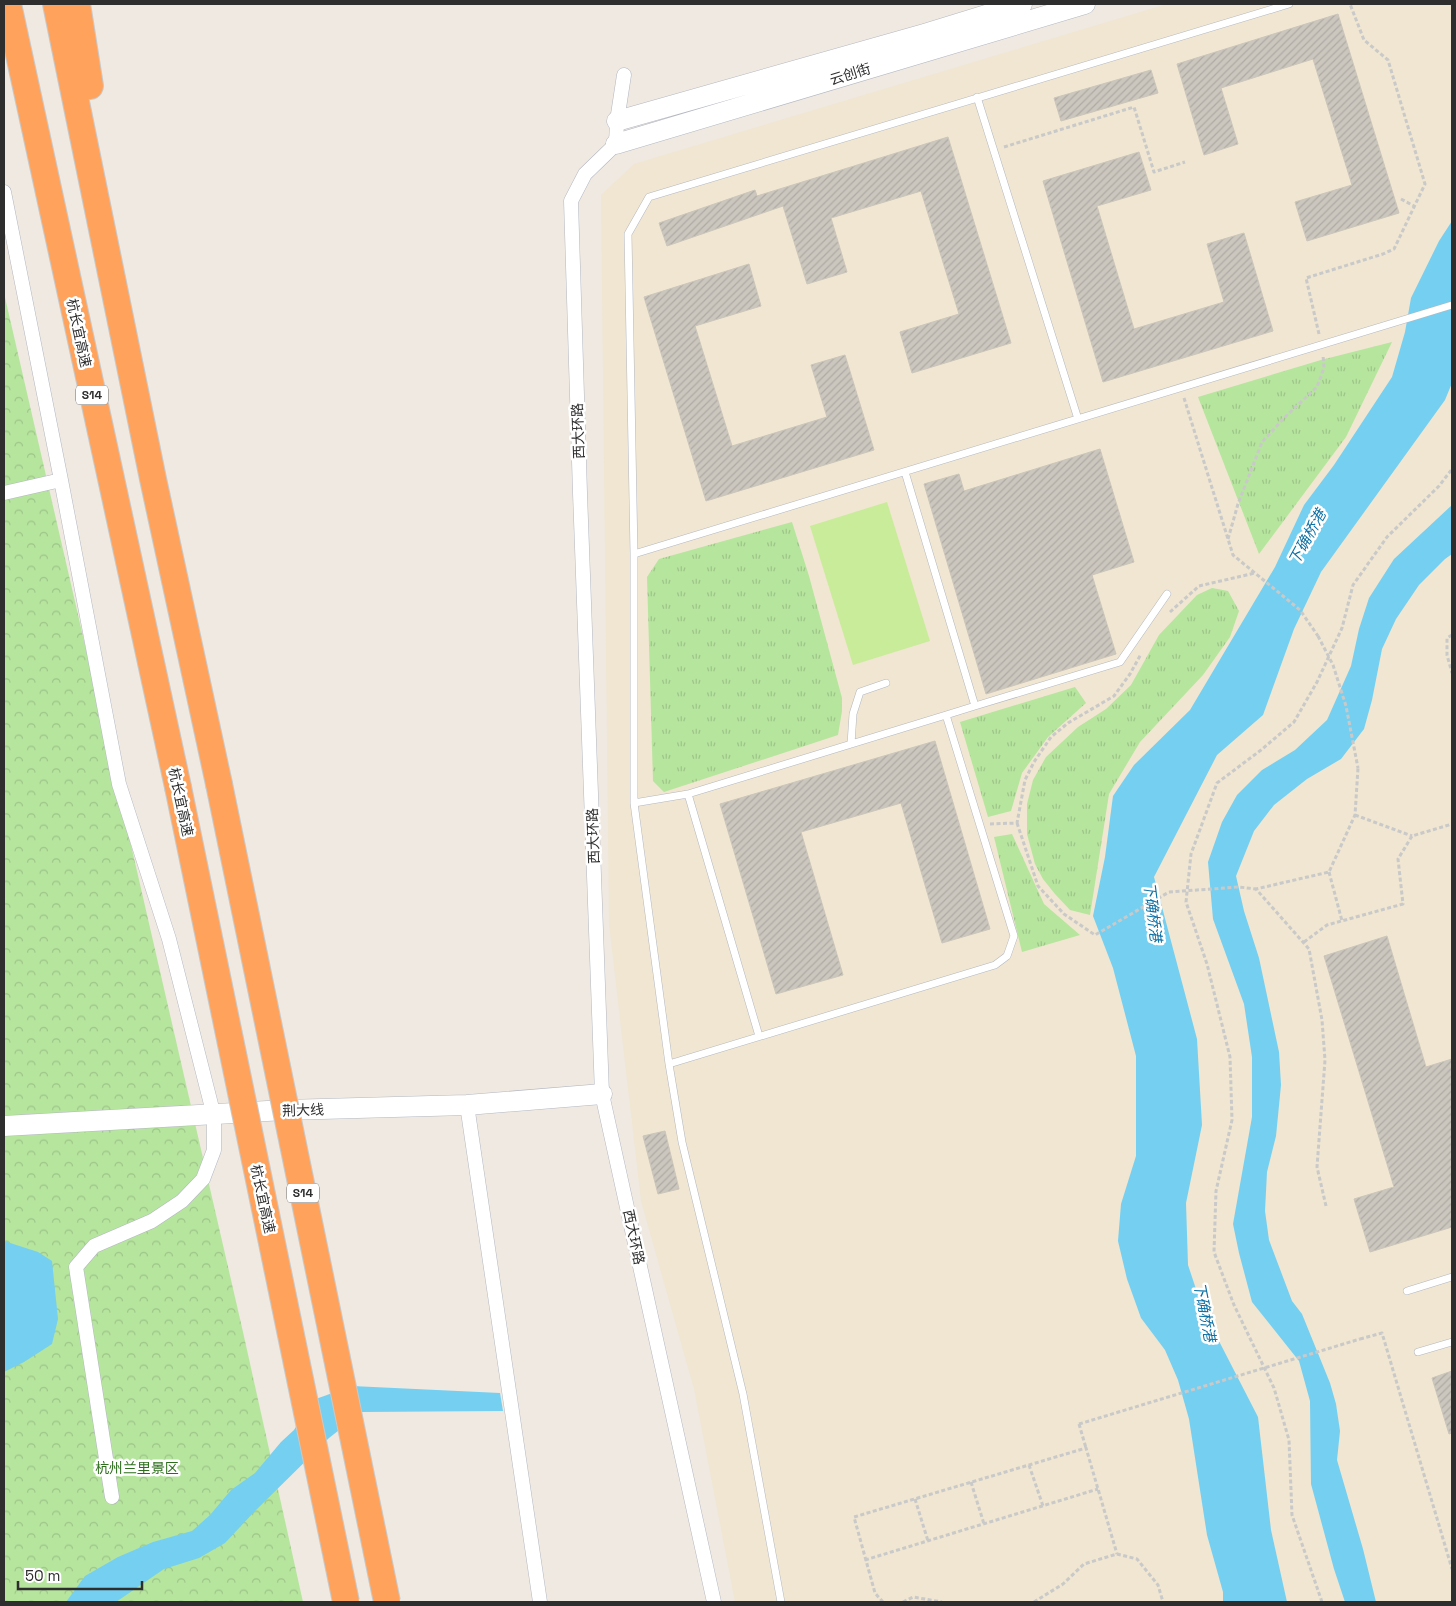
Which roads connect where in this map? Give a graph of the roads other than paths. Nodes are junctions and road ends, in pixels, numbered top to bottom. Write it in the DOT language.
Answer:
graph roads {
  1 [pos="8,4"];
  2 [pos="56,4"];
  3 [pos="77,4"];
  4 [pos="1022,4"];
  5 [pos="1085,4"];
  6 [pos="1289,4"];
  7 [pos="624,74"];
  8 [pos="977,97"];
  9 [pos="617,121"];
  10 [pos="616,144"];
  11 [pos="4,192"];
  12 [pos="1452,305"];
  13 [pos="1078,418"];
  14 [pos="905,472"];
  15 [pos="153,479"];
  16 [pos="61,480"];
  17 [pos="4,493"];
  18 [pos="634,554"];
  19 [pos="1167,594"];
  20 [pos="886,683"];
  21 [pos="975,706"];
  22 [pos="946,715"];
  23 [pos="851,744"];
  24 [pos="688,794"];
  25 [pos="634,803"];
  26 [pos="760,1036"];
  27 [pos="669,1064"];
  28 [pos="602,1094"];
  29 [pos="467,1105"];
  30 [pos="214,1116"];
  31 [pos="4,1126"];
  32 [pos="1452,1277"];
  33 [pos="1407,1291"];
  34 [pos="1452,1342"];
  35 [pos="1418,1352"];
  36 [pos="112,1497"];
  37 [pos="346,1602"];
  38 [pos="387,1602"];
  39 [pos="540,1602"];
  40 [pos="714,1602"];
  41 [pos="781,1602"];
  1 -- 37 [label="highway, 杭长宜高速 / S14, bridge"];
  2 -- 15 [label="highway, S14"];
  3 -- 15 [label="highway"];
  4 -- 9 [label="main road, 云创街"];
  5 -- 10 [label="main road, 云创街"];
  6 -- 8 [label="lane"];
  7 -- 9 [label="street"];
  8 -- 13 [label="lane"];
  8 -- 18 [label="lane"];
  9 -- 10 [label="street"];
  10 -- 28 [label="street, 西大环路"];
  11 -- 16 [label="street"];
  12 -- 13 [label="lane"];
  13 -- 14 [label="lane"];
  14 -- 18 [label="lane"];
  14 -- 21 [label="lane"];
  15 -- 38 [label="highway, S14, bridge"];
  16 -- 17 [label="street"];
  16 -- 30 [label="street"];
  18 -- 25 [label="lane"];
  19 -- 21 [label="lane"];
  20 -- 23 [label="lane"];
  21 -- 22 [label="lane"];
  22 -- 23 [label="lane"];
  22 -- 26 [label="lane"];
  23 -- 24 [label="lane"];
  24 -- 25 [label="lane"];
  24 -- 26 [label="lane"];
  25 -- 27 [label="lane"];
  26 -- 27 [label="lane"];
  27 -- 41 [label="lane"];
  28 -- 29 [label="main road, 荆大线"];
  28 -- 40 [label="street, 西大环路"];
  29 -- 30 [label="main road, 荆大线"];
  29 -- 39 [label="street"];
  30 -- 31 [label="main road, 荆大线"];
  30 -- 36 [label="street"];
  32 -- 33 [label="lane"];
  34 -- 35 [label="lane"];
}
